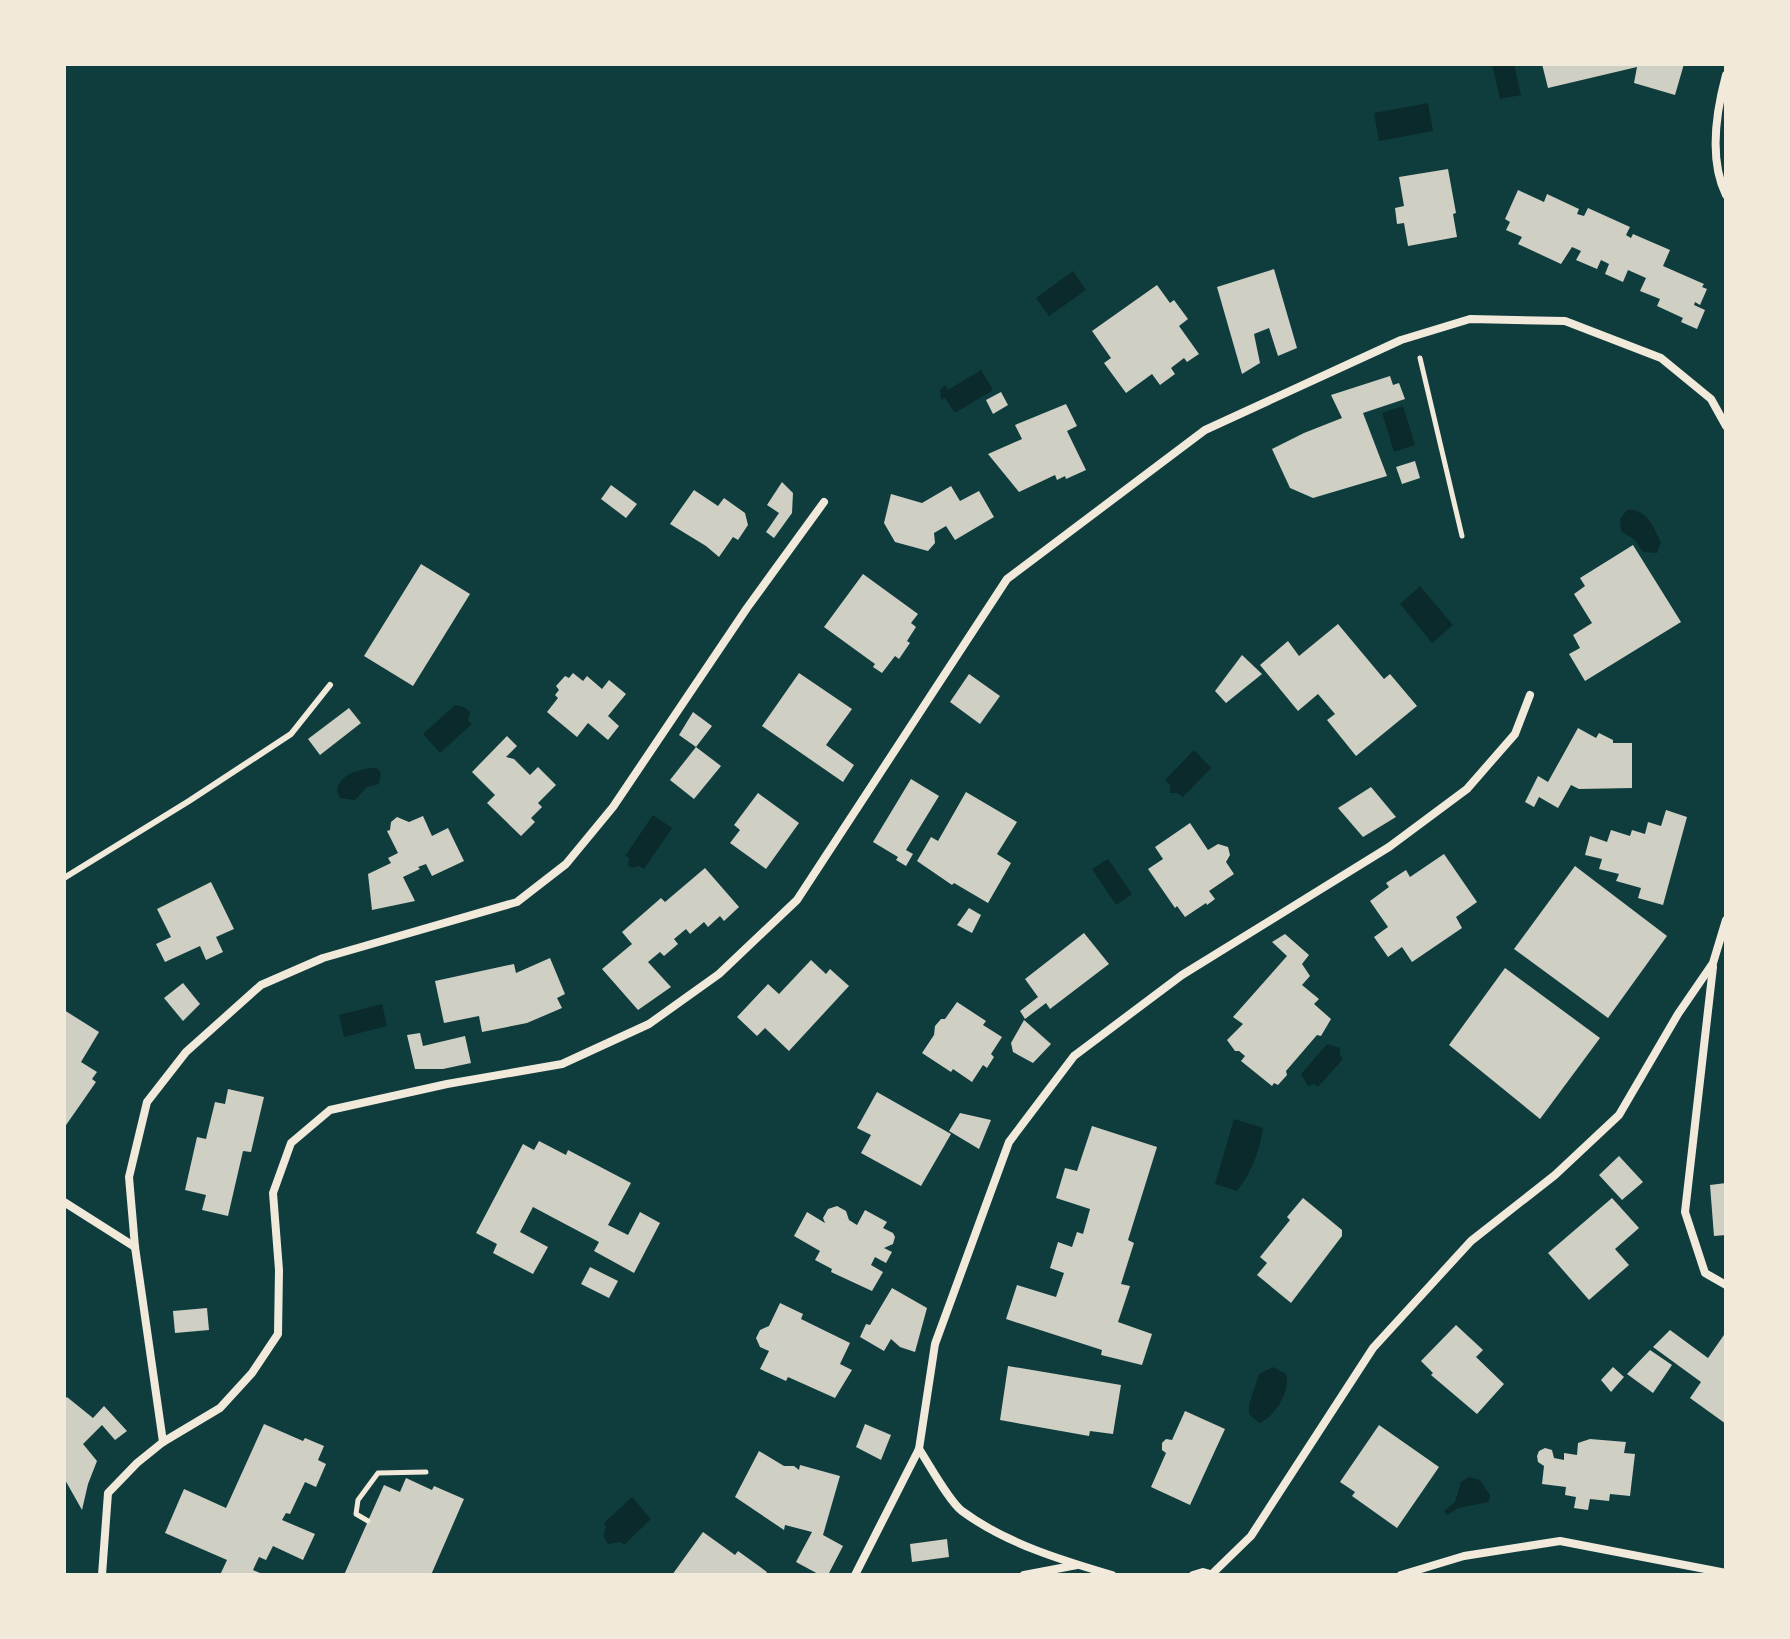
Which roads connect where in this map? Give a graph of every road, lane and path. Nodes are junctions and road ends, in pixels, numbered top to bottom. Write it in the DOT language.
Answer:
graph roads {
  1 [pos="1726,75"];
  2 [pos="1726,195"];
  3 [pos="1419,357"];
  4 [pos="1726,426"];
  5 [pos="824,502"];
  6 [pos="1462,536"];
  7 [pos="330,685"];
  8 [pos="1530,695"];
  9 [pos="64,878"];
  10 [pos="1726,920"];
  11 [pos="1713,963"];
  12 [pos="64,1202"];
  13 [pos="135,1247"];
  14 [pos="1726,1285"];
  15 [pos="163,1442"];
  16 [pos="919,1449"];
  17 [pos="426,1472"];
  18 [pos="368,1521"];
  19 [pos="1078,1565"];
  20 [pos="1726,1573"];
  21 [pos="1214,1574"];
  22 [pos="102,1575"];
  23 [pos="855,1575"];
  24 [pos="1024,1575"];
  25 [pos="1112,1575"];
  26 [pos="1193,1575"];
  27 [pos="1401,1575"];
  1 -- 2 [label="street"];
  3 -- 6 [label="path"];
  4 -- 15 [label="street"];
  5 -- 13 [label="street"];
  7 -- 9 [label="lane"];
  8 -- 16 [label="street"];
  10 -- 11 [label="street"];
  11 -- 14 [label="street"];
  11 -- 21 [label="street"];
  12 -- 13 [label="street"];
  13 -- 15 [label="street"];
  15 -- 22 [label="street"];
  16 -- 19 [label="street"];
  16 -- 23 [label="street"];
  17 -- 18 [label="path"];
  19 -- 24 [label="street"];
  19 -- 25 [label="street"];
  20 -- 27 [label="street"];
  21 -- 26 [label="street"];
}
